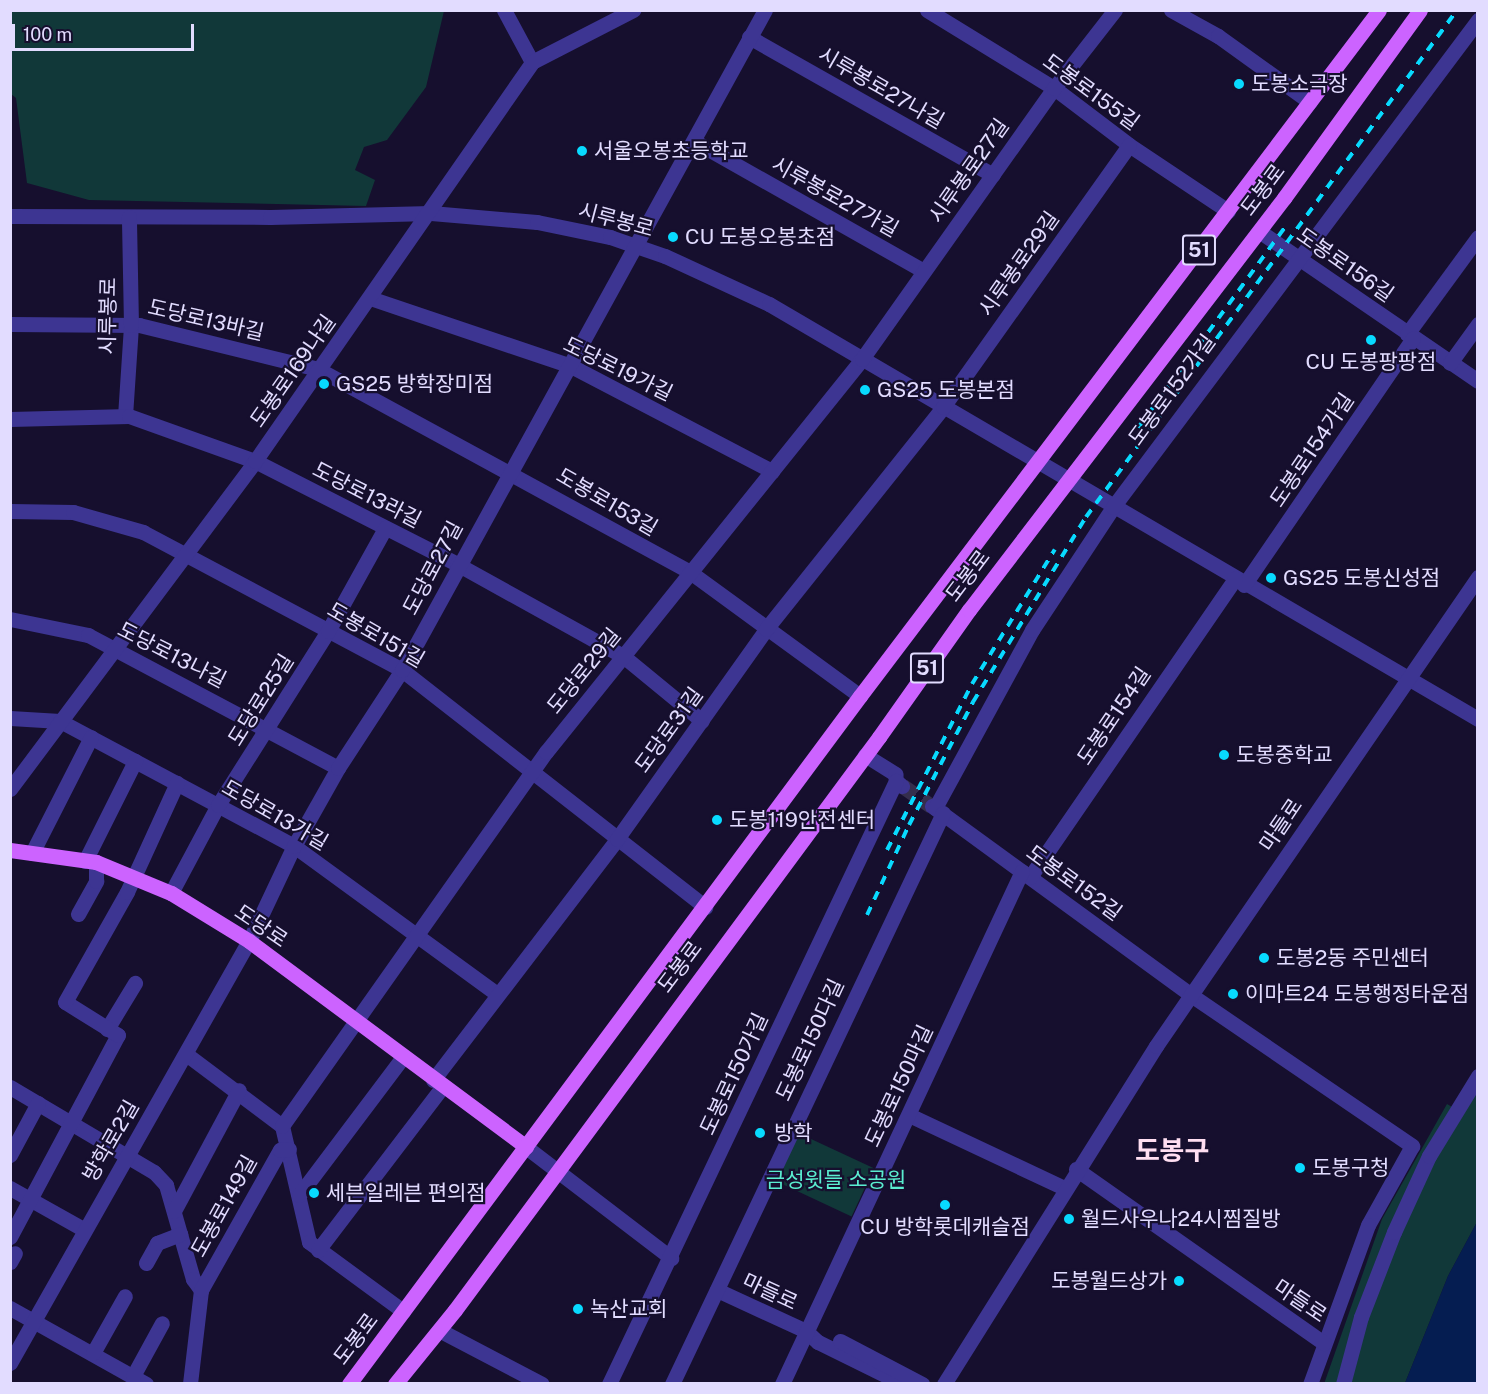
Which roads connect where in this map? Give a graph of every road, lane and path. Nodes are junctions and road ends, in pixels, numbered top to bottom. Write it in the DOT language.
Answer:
graph roads {
  1 [pos="504,10"];
  2 [pos="633,10"];
  3 [pos="765,10"];
  4 [pos="927,10"];
  5 [pos="1115,10"];
  6 [pos="1171,10"];
  7 [pos="1379,10"];
  8 [pos="1420,10"];
  9 [pos="1478,20"];
  10 [pos="749,37"];
  11 [pos="532,62"];
  12 [pos="1054,88"];
  13 [pos="1310,102"];
  14 [pos="693,141"];
  15 [pos="1129,145"];
  16 [pos="993,175"];
  17 [pos="1228,211"];
  18 [pos="431,213"];
  19 [pos="10,216"];
  20 [pos="129,217"];
  21 [pos="1259,231"];
  22 [pos="1478,237"];
  23 [pos="638,246"];
  24 [pos="1297,257"];
  25 [pos="924,271"];
  26 [pos="370,298"];
  27 [pos="10,324"];
  28 [pos="1478,324"];
  29 [pos="131,325"];
  30 [pos="1410,336"];
  31 [pos="862,359"];
  32 [pos="1450,363"];
  33 [pos="571,366"];
  34 [pos="318,369"];
  35 [pos="1478,381"];
  36 [pos="943,407"];
  37 [pos="125,416"];
  38 [pos="10,419"];
  39 [pos="255,461"];
  40 [pos="1039,463"];
  41 [pos="511,471"];
  42 [pos="772,471"];
  43 [pos="1068,480"];
  44 [pos="1113,507"];
  45 [pos="10,511"];
  46 [pos="385,528"];
  47 [pos="186,553"];
  48 [pos="457,564"];
  49 [pos="690,572"];
  50 [pos="1478,577"];
  51 [pos="1239,582"];
  52 [pos="10,619"];
  53 [pos="766,630"];
  54 [pos="328,631"];
  55 [pos="114,648"];
  56 [pos="622,656"];
  57 [pos="402,670"];
  58 [pos="1406,679"];
  59 [pos="860,696"];
  60 [pos="10,718"];
  61 [pos="1478,719"];
  62 [pos="60,721"];
  63 [pos="702,721"];
  64 [pos="269,730"];
  65 [pos="91,737"];
  66 [pos="866,755"];
  67 [pos="135,761"];
  68 [pos="338,768"];
  69 [pos="533,771"];
  70 [pos="177,783"];
  71 [pos="10,789"];
  72 [pos="219,806"];
  73 [pos="937,809"];
  74 [pos="617,839"];
  75 [pos="294,846"];
  76 [pos="10,850"];
  77 [pos="32,852"];
  78 [pos="91,861"];
  79 [pos="1026,874"];
  80 [pos="133,875"];
  81 [pos="171,893"];
  82 [pos="705,907"];
  83 [pos="78,914"];
  84 [pos="419,935"];
  85 [pos="249,941"];
  86 [pos="135,984"];
  87 [pos="498,994"];
  88 [pos="1191,995"];
  89 [pos="358,1023"];
  90 [pos="107,1029"];
  91 [pos="186,1054"];
  92 [pos="403,1057"];
  93 [pos="1478,1076"];
  94 [pos="437,1083"];
  95 [pos="10,1087"];
  96 [pos="239,1090"];
  97 [pos="38,1102"];
  98 [pos="909,1115"];
  99 [pos="72,1123"];
  100 [pos="282,1126"];
  101 [pos="526,1148"];
  102 [pos="289,1149"];
  103 [pos="10,1155"];
  104 [pos="127,1156"];
  105 [pos="1076,1169"];
  106 [pos="555,1170"];
  107 [pos="10,1188"];
  108 [pos="1064,1188"];
  109 [pos="299,1196"];
  110 [pos="32,1200"];
  111 [pos="174,1210"];
  112 [pos="83,1229"];
  113 [pos="180,1234"];
  114 [pos="10,1237"];
  115 [pos="318,1250"];
  116 [pos="671,1258"];
  117 [pos="146,1263"];
  118 [pos="201,1290"];
  119 [pos="717,1290"];
  120 [pos="125,1296"];
  121 [pos="10,1308"];
  122 [pos="403,1311"];
  123 [pos="33,1321"];
  124 [pos="162,1323"];
  125 [pos="439,1330"];
  126 [pos="806,1331"];
  127 [pos="1324,1343"];
  128 [pos="93,1353"];
  129 [pos="10,1363"];
  130 [pos="134,1379"];
  131 [pos="190,1383"];
  132 [pos="349,1383"];
  133 [pos="395,1383"];
  134 [pos="542,1383"];
  135 [pos="609,1383"];
  136 [pos="672,1383"];
  137 [pos="782,1383"];
  138 [pos="903,1383"];
  139 [pos="922,1383"];
  140 [pos="944,1383"];
  141 [pos="1310,1383"];
  142 [pos="1343,1383"];
  1 -- 11 [label="street"];
  2 -- 11 [label="street, 도봉로169나길"];
  3 -- 10 [label="street, 도당로27길"];
  4 -- 12 [label="street, 도봉로155길"];
  5 -- 12 [label="street, 시루봉로27길"];
  6 -- 13 [label="street"];
  7 -- 13 [label="main road, 도봉로 / 51"];
  8 -- 21 [label="main road, 도봉로 / 51"];
  9 -- 24 [label="street, 도봉로152가길"];
  10 -- 14 [label="street, 도당로27길"];
  10 -- 16 [label="street, 시루봉로27나길"];
  11 -- 18 [label="street, 도봉로169나길"];
  12 -- 15 [label="street, 도봉로155길"];
  12 -- 16 [label="street, 시루봉로27길"];
  13 -- 17 [label="main road, 도봉로 / 51"];
  14 -- 23 [label="street, 도당로27길"];
  14 -- 25 [label="street, 시루봉로27가길"];
  15 -- 17 [label="street, 도봉로155길"];
  15 -- 36 [label="street, 시루봉로29길"];
  16 -- 25 [label="street, 시루봉로27길"];
  17 -- 40 [label="main road, 도봉로 / 51"];
  18 -- 20 [label="street, 시루봉로"];
  18 -- 23 [label="street, 시루봉로"];
  18 -- 26 [label="street, 도봉로169나길"];
  19 -- 20 [label="street, 시루봉로"];
  20 -- 29 [label="street, 시루봉로"];
  21 -- 24 [label="street, 도봉로156길"];
  21 -- 43 [label="main road, 도봉로 / 51"];
  22 -- 30 [label="street"];
  23 -- 31 [label="street, 시루봉로"];
  23 -- 33 [label="street, 도당로27길"];
  24 -- 30 [label="street, 도봉로156길"];
  24 -- 44 [label="street, 도봉로152가길"];
  25 -- 31 [label="street, 시루봉로27길"];
  26 -- 33 [label="street, 도당로19가길"];
  26 -- 34 [label="street, 도봉로169나길"];
  27 -- 29 [label="street, 도당로13바길"];
  28 -- 32 [label="street"];
  29 -- 34 [label="street, 도당로13바길"];
  29 -- 37 [label="street, 시루봉로"];
  30 -- 32 [label="street, 도봉로156길"];
  30 -- 51 [label="street, 도봉로154가길"];
  31 -- 36 [label="street, 시루봉로"];
  31 -- 42 [label="street, 도당로29길"];
  32 -- 35 [label="street, 도봉로156길"];
  33 -- 41 [label="street, 도당로27길"];
  33 -- 42 [label="street, 도당로19가길"];
  34 -- 39 [label="street, 도봉로169나길"];
  34 -- 41 [label="street, 도봉로153길"];
  36 -- 40 [label="street, 시루봉로"];
  36 -- 53 [label="street, 도당로31길"];
  37 -- 38 [label="street, 도당로13라길"];
  37 -- 39 [label="street, 도당로13라길"];
  39 -- 46 [label="street, 도당로13라길"];
  39 -- 47 [label="street, 도봉로169나길"];
  40 -- 43 [label="street"];
  40 -- 59 [label="main road, 도봉로 / 51"];
  41 -- 48 [label="street, 도당로27길"];
  41 -- 49 [label="street, 도봉로153길"];
  42 -- 49 [label="street, 도당로29길"];
  43 -- 44 [label="street"];
  43 -- 66 [label="main road, 도봉로 / 51"];
  44 -- 51 [label="street"];
  44 -- 73 [label="street, 도봉로152가길"];
  45 -- 47 [label="street, 도봉로151길"];
  46 -- 48 [label="street, 도당로13라길"];
  46 -- 54 [label="street, 도당로25길"];
  47 -- 54 [label="street, 도봉로151길"];
  47 -- 55 [label="street, 도봉로169나길"];
  48 -- 56 [label="street, 도당로13라길"];
  48 -- 57 [label="street, 도당로27길"];
  49 -- 53 [label="street, 도봉로153길"];
  49 -- 56 [label="street, 도당로29길"];
  50 -- 58 [label="street, 마들로"];
  51 -- 58 [label="street"];
  51 -- 79 [label="street, 도봉로154길"];
  52 -- 55 [label="street, 도당로13나길"];
  53 -- 59 [label="street, 도봉로153길"];
  53 -- 63 [label="street, 도당로31길"];
  54 -- 57 [label="street, 도봉로151길"];
  54 -- 64 [label="street, 도당로25길"];
  55 -- 62 [label="street, 도봉로169나길"];
  55 -- 64 [label="street, 도당로13나길"];
  56 -- 63 [label="street, 도당로13라길"];
  56 -- 69 [label="street, 도당로29길"];
  57 -- 68 [label="street, 도당로27길"];
  57 -- 69 [label="street, 도봉로151길"];
  58 -- 61 [label="street"];
  58 -- 88 [label="street, 마들로"];
  59 -- 82 [label="main road, 도봉로 / 51"];
  60 -- 62 [label="street, 도당로13가길"];
  62 -- 65 [label="street, 도당로13가길"];
  62 -- 71 [label="street, 도봉로169나길"];
  63 -- 74 [label="street, 도당로31길"];
  64 -- 68 [label="street, 도당로13나길"];
  64 -- 72 [label="street, 도당로25길"];
  65 -- 67 [label="street, 도당로13가길"];
  65 -- 77 [label="street"];
  66 -- 106 [label="main road, 도봉로 / 51"];
  66 -- 116 [label="street, 도봉로150가길"];
  67 -- 70 [label="street, 도당로13가길"];
  67 -- 78 [label="street"];
  68 -- 75 [label="street, 도당로27길"];
  69 -- 74 [label="street, 도봉로151길"];
  69 -- 84 [label="street, 도당로29길"];
  70 -- 72 [label="street, 도당로13가길"];
  70 -- 80 [label="street"];
  72 -- 75 [label="street, 도당로13가길"];
  72 -- 81 [label="street, 도당로25길"];
  73 -- 79 [label="street, 도봉로152길"];
  73 -- 119 [label="street, 도봉로150다길"];
  74 -- 82 [label="street, 도봉로151길"];
  74 -- 87 [label="street, 도당로31길"];
  75 -- 84 [label="street, 도당로13가길"];
  75 -- 85 [label="street, 도당로27길"];
  76 -- 77 [label="main road, 도당로"];
  77 -- 78 [label="main road, 도당로"];
  78 -- 80 [label="main road, 도당로"];
  78 -- 83 [label="street"];
  79 -- 88 [label="street, 도봉로152길"];
  79 -- 98 [label="street, 도봉로150마길"];
  80 -- 81 [label="main road, 도당로"];
  80 -- 90 [label="street"];
  81 -- 85 [label="main road, 도당로"];
  82 -- 101 [label="main road, 도봉로 / 51"];
  84 -- 87 [label="street, 도당로13가길"];
  84 -- 89 [label="street, 도당로29길"];
  85 -- 89 [label="main road, 도당로"];
  85 -- 91 [label="street, 방학로2길"];
  86 -- 90 [label="street"];
  87 -- 94 [label="street, 도당로31길"];
  88 -- 105 [label="street, 마들로"];
  88 -- 127 [label="street"];
  89 -- 92 [label="main road, 도당로"];
  89 -- 100 [label="street"];
  90 -- 99 [label="street"];
  91 -- 96 [label="street"];
  91 -- 104 [label="street, 방학로2길"];
  92 -- 94 [label="main road, 도당로"];
  92 -- 109 [label="street"];
  93 -- 142 [label="street"];
  94 -- 101 [label="main road, 도당로"];
  94 -- 115 [label="street"];
  95 -- 97 [label="street"];
  96 -- 100 [label="street"];
  96 -- 111 [label="street, 도봉로149길"];
  97 -- 99 [label="street"];
  97 -- 103 [label="street"];
  98 -- 108 [label="street"];
  98 -- 126 [label="street, 도봉로150마길"];
  99 -- 104 [label="street"];
  99 -- 110 [label="street"];
  100 -- 102 [label="street, 도봉로149길"];
  101 -- 106 [label="street"];
  101 -- 122 [label="main road, 도봉로 / 51"];
  102 -- 109 [label="street, 도봉로149길"];
  102 -- 118 [label="street, 도봉로149길"];
  104 -- 111 [label="street"];
  104 -- 112 [label="street, 방학로2길"];
  105 -- 108 [label="street, 마들로"];
  105 -- 127 [label="street, 마들로"];
  106 -- 116 [label="street"];
  106 -- 125 [label="main road, 도봉로 / 51"];
  107 -- 110 [label="street"];
  108 -- 140 [label="street, 마들로"];
  109 -- 115 [label="street, 도봉로149길"];
  110 -- 112 [label="street"];
  110 -- 114 [label="street"];
  111 -- 113 [label="street"];
  112 -- 123 [label="street, 방학로2길"];
  113 -- 117 [label="street"];
  113 -- 118 [label="street"];
  115 -- 122 [label="street, 도봉로149길"];
  116 -- 135 [label="street, 도봉로150가길"];
  118 -- 131 [label="street"];
  119 -- 126 [label="street, 마들로"];
  119 -- 136 [label="street, 도봉로150다길"];
  120 -- 128 [label="street"];
  121 -- 123 [label="street"];
  122 -- 132 [label="main road, 도봉로 / 51"];
  123 -- 128 [label="street"];
  123 -- 129 [label="street, 방학로2길"];
  124 -- 130 [label="street"];
  125 -- 133 [label="main road, 도봉로 / 51"];
  125 -- 134 [label="street"];
  126 -- 137 [label="street, 도봉로150마길"];
  126 -- 138 [label="street, 마들로"];
  126 -- 139 [label="street, 마들로"];
  127 -- 141 [label="street"];
  128 -- 130 [label="street"];
}
